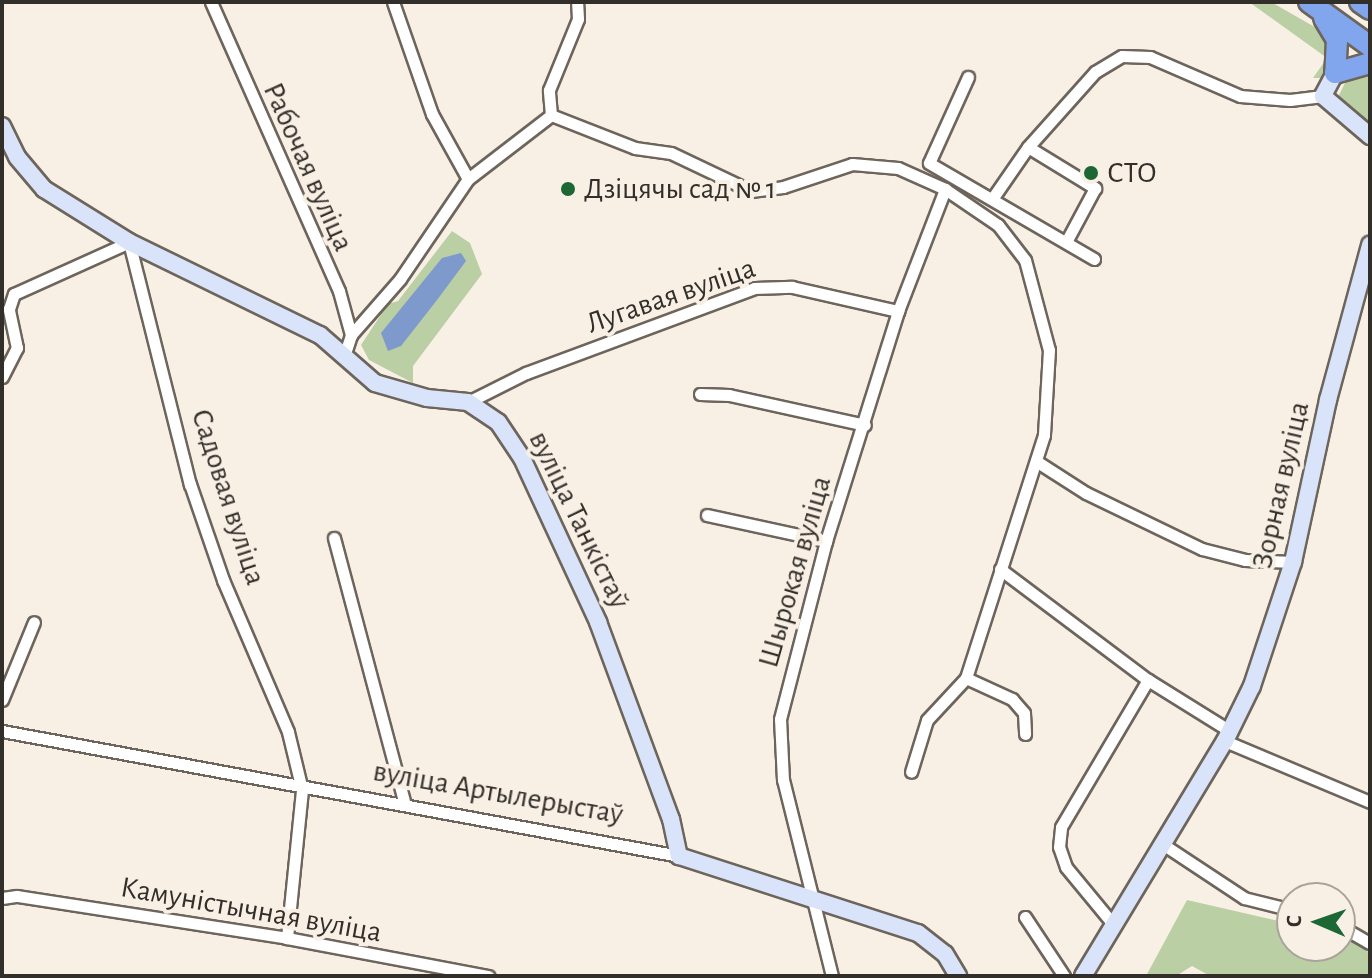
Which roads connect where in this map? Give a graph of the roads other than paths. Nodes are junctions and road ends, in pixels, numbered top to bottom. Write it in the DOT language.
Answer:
graph roads {
  1 [pos="211,2"];
  2 [pos="393,2"];
  3 [pos="577,2"];
  4 [pos="1360,2"];
  5 [pos="1313,5"];
  6 [pos="1370,9"];
  7 [pos="1370,46"];
  8 [pos="1370,63"];
  9 [pos="1335,73"];
  10 [pos="968,77"];
  11 [pos="1323,96"];
  12 [pos="551,115"];
  13 [pos="2,126"];
  14 [pos="1370,136"];
  15 [pos="1028,147"];
  16 [pos="468,179"];
  17 [pos="945,189"];
  18 [pos="992,199"];
  19 [pos="129,242"];
  20 [pos="1066,242"];
  21 [pos="1370,245"];
  22 [pos="1094,259"];
  23 [pos="898,311"];
  24 [pos="351,335"];
  25 [pos="345,353"];
  26 [pos="2,377"];
  27 [pos="700,394"];
  28 [pos="468,402"];
  29 [pos="865,425"];
  30 [pos="1036,461"];
  31 [pos="707,515"];
  32 [pos="334,538"];
  33 [pos="826,541"];
  34 [pos="1293,562"];
  35 [pos="1000,569"];
  36 [pos="34,622"];
  37 [pos="966,678"];
  38 [pos="1148,680"];
  39 [pos="2,700"];
  40 [pos="2,731"];
  41 [pos="1025,734"];
  42 [pos="1228,736"];
  43 [pos="911,772"];
  44 [pos="302,790"];
  45 [pos="404,801"];
  46 [pos="1370,802"];
  47 [pos="1161,843"];
  48 [pos="679,856"];
  49 [pos="4,897"];
  50 [pos="815,899"];
  51 [pos="1276,906"];
  52 [pos="1025,917"];
  53 [pos="1113,924"];
  54 [pos="287,938"];
  55 [pos="488,976"];
  56 [pos="832,976"];
  57 [pos="958,976"];
  58 [pos="1064,976"];
  59 [pos="1083,976"];
  1 -- 24 [label="street, Рабочая вуліца"];
  2 -- 16 [label="street"];
  3 -- 12 [label="street"];
  4 -- 6 [label="highway"];
  5 -- 7 [label="highway"];
  5 -- 9 [label="highway"];
  8 -- 9 [label="highway"];
  9 -- 11 [label="street"];
  10 -- 18 [label="street"];
  11 -- 14 [label="street"];
  11 -- 15 [label="street"];
  12 -- 16 [label="street"];
  12 -- 17 [label="street"];
  13 -- 19 [label="street"];
  15 -- 18 [label="street"];
  15 -- 20 [label="street"];
  16 -- 24 [label="street"];
  17 -- 23 [label="street, Шырокая вуліца"];
  17 -- 30 [label="street"];
  18 -- 20 [label="street"];
  19 -- 25 [label="street, вуліца Танкістаў"];
  19 -- 26 [label="street"];
  19 -- 44 [label="street, Садовая вуліца"];
  20 -- 22 [label="street"];
  21 -- 34 [label="street, Зорная вуліца"];
  23 -- 28 [label="street, Лугавая вуліца"];
  23 -- 29 [label="street, Шырокая вуліца"];
  24 -- 25 [label="street"];
  25 -- 28 [label="street, вуліца Танкістаў"];
  27 -- 29 [label="street"];
  28 -- 48 [label="street, вуліца Танкістаў"];
  29 -- 33 [label="street, Шырокая вуліца"];
  30 -- 34 [label="street"];
  30 -- 35 [label="street"];
  31 -- 33 [label="street"];
  32 -- 45 [label="street"];
  33 -- 50 [label="street, Шырокая вуліца"];
  34 -- 42 [label="street, Зорная вуліца"];
  35 -- 37 [label="street"];
  35 -- 38 [label="street"];
  36 -- 39 [label="street"];
  37 -- 41 [label="street"];
  37 -- 43 [label="street"];
  38 -- 42 [label="street"];
  38 -- 53 [label="street"];
  40 -- 44 [label="street, вуліца Артылерыстаў"];
  42 -- 46 [label="street"];
  42 -- 47 [label="street, Зорная вуліца"];
  44 -- 45 [label="street, вуліца Артылерыстаў"];
  44 -- 54 [label="street, Садовая вуліца"];
  45 -- 48 [label="street, вуліца Артылерыстаў"];
  47 -- 51 [label="street"];
  47 -- 53 [label="street, Зорная вуліца"];
  48 -- 50 [label="street, вуліца Артылерыстаў"];
  49 -- 54 [label="street, Камуністычная вуліца"];
  50 -- 56 [label="street, Шырокая вуліца"];
  50 -- 57 [label="street, вуліца Артылерыстаў"];
  52 -- 58 [label="street"];
  53 -- 59 [label="street, Зорная вуліца"];
  54 -- 55 [label="street, Камуністычная вуліца"];
}
